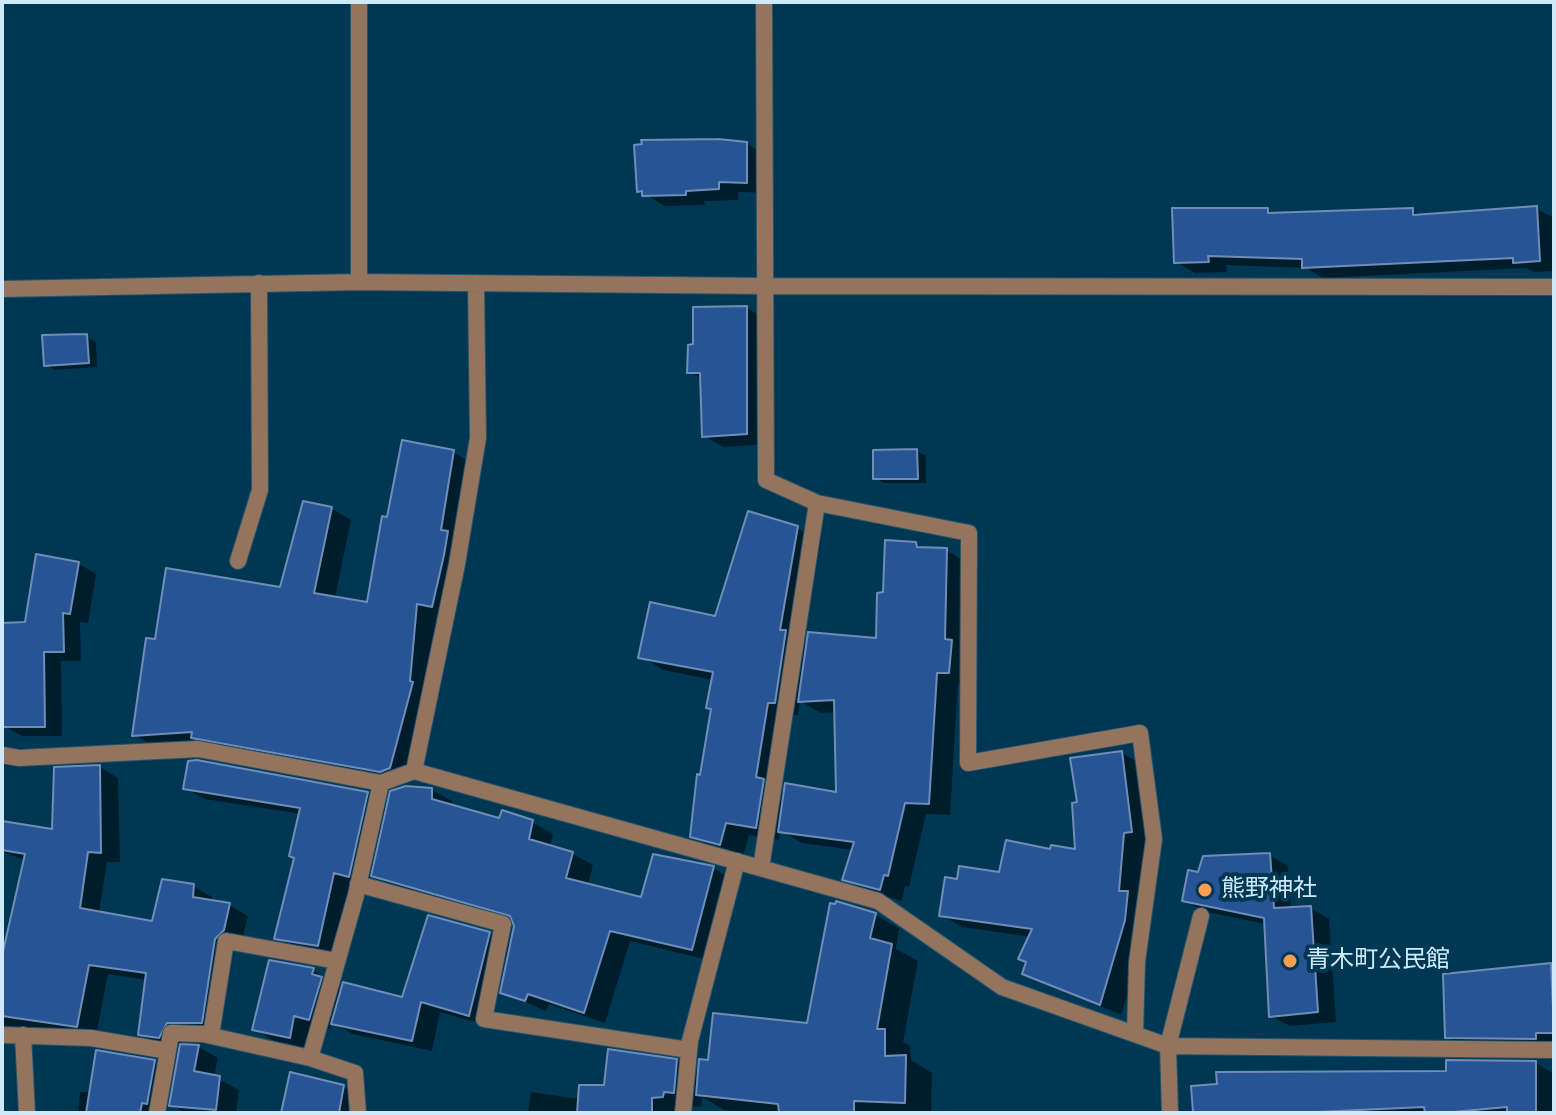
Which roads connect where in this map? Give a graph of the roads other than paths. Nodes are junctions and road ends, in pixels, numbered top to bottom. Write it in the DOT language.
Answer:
graph roads {
  1 [pos="359,2"];
  2 [pos="764,2"];
  3 [pos="359,282"];
  4 [pos="259,283"];
  5 [pos="476,283"];
  6 [pos="763,286"];
  7 [pos="1554,287"];
  8 [pos="2,289"];
  9 [pos="817,503"];
  10 [pos="238,561"];
  11 [pos="2,755"];
  12 [pos="414,771"];
  13 [pos="381,783"];
  14 [pos="737,861"];
  15 [pos="761,868"];
  16 [pos="358,884"];
  17 [pos="1201,916"];
  18 [pos="337,961"];
  19 [pos="1135,1034"];
  20 [pos="2,1035"];
  21 [pos="23,1035"];
  22 [pos="211,1035"];
  23 [pos="1168,1046"];
  24 [pos="689,1050"];
  25 [pos="1554,1050"];
  26 [pos="168,1051"];
  27 [pos="310,1058"];
  28 [pos="27,1113"];
  29 [pos="157,1113"];
  30 [pos="358,1113"];
  31 [pos="683,1113"];
  32 [pos="1170,1113"];
  1 -- 3 [label="street"];
  2 -- 6 [label="street"];
  3 -- 4 [label="street"];
  3 -- 5 [label="street"];
  4 -- 8 [label="street"];
  4 -- 10 [label="street"];
  5 -- 6 [label="street"];
  5 -- 12 [label="street"];
  6 -- 7 [label="street"];
  6 -- 9 [label="street"];
  9 -- 15 [label="street"];
  9 -- 19 [label="street"];
  11 -- 13 [label="street"];
  12 -- 13 [label="street"];
  12 -- 14 [label="street"];
  13 -- 16 [label="street"];
  14 -- 15 [label="street"];
  14 -- 24 [label="street"];
  15 -- 19 [label="street"];
  16 -- 18 [label="street"];
  16 -- 24 [label="street"];
  17 -- 23 [label="street"];
  18 -- 22 [label="street"];
  18 -- 27 [label="street"];
  19 -- 23 [label="street"];
  20 -- 21 [label="street"];
  21 -- 26 [label="street"];
  21 -- 28 [label="street"];
  22 -- 26 [label="street"];
  22 -- 27 [label="street"];
  23 -- 25 [label="street"];
  23 -- 32 [label="street"];
  24 -- 31 [label="street"];
  26 -- 29 [label="street"];
  27 -- 30 [label="street"];
}
